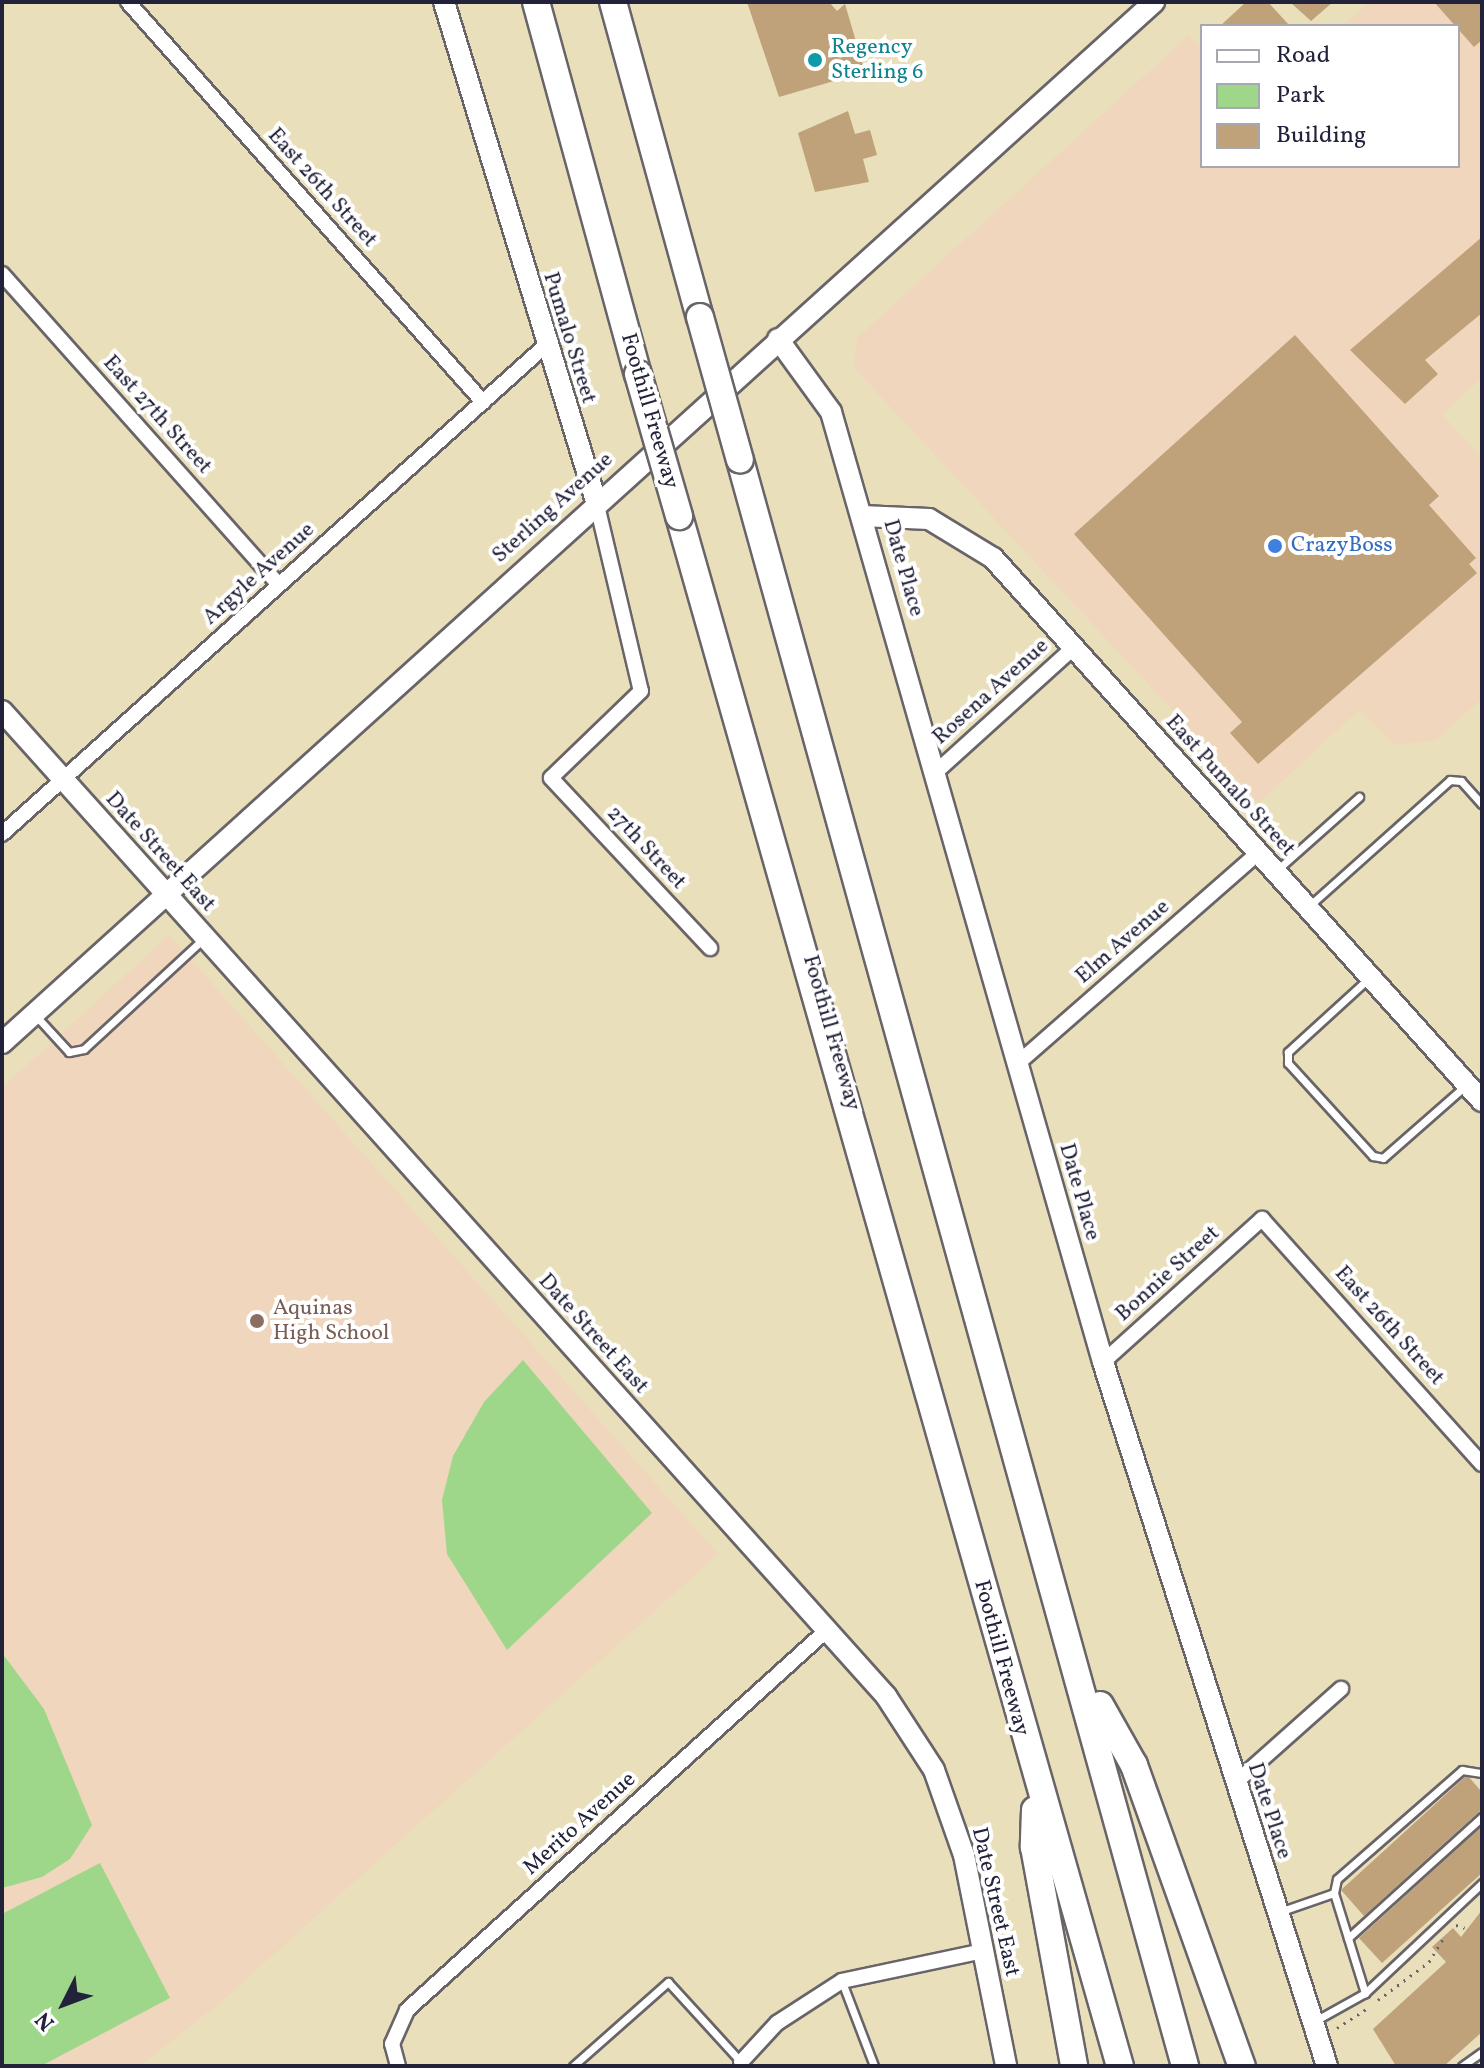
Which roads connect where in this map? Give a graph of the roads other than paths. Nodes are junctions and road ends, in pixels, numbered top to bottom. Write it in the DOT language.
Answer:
graph roads {
  1 [pos="128,2"];
  2 [pos="444,2"];
  3 [pos="536,2"];
  4 [pos="613,2"];
  5 [pos="1154,2"];
  6 [pos="2,274"];
  7 [pos="778,339"];
  8 [pos="545,346"];
  9 [pos="483,402"];
  10 [pos="596,501"];
  11 [pos="862,516"];
  12 [pos="279,585"];
  13 [pos="1074,647"];
  14 [pos="2,711"];
  15 [pos="937,771"];
  16 [pos="551,778"];
  17 [pos="63,779"];
  18 [pos="1359,797"];
  19 [pos="1482,804"];
  20 [pos="2,834"];
  21 [pos="1258,853"];
  22 [pos="1275,872"];
  23 [pos="166,894"];
  24 [pos="1307,908"];
  25 [pos="205,938"];
  26 [pos="710,948"];
  27 [pos="1370,977"];
  28 [pos="34,1014"];
  29 [pos="2,1043"];
  30 [pos="1017,1064"];
  31 [pos="1467,1084"];
  32 [pos="1482,1101"];
  33 [pos="1262,1219"];
  34 [pos="1103,1362"];
  35 [pos="1482,1464"];
  36 [pos="827,1630"];
  37 [pos="1080,1671"];
  38 [pos="1341,1689"];
  39 [pos="1482,1773"];
  40 [pos="1035,1782"];
  41 [pos="1235,1783"];
  42 [pos="1482,1817"];
  43 [pos="1482,1883"];
  44 [pos="1334,1893"];
  45 [pos="1277,1913"];
  46 [pos="1348,1938"];
  47 [pos="983,1951"];
  48 [pos="842,1981"];
  49 [pos="1365,1993"];
  50 [pos="1313,2022"];
  51 [pos="1482,2052"];
  52 [pos="741,2062"];
  53 [pos="398,2066"];
  54 [pos="573,2066"];
  55 [pos="874,2066"];
  56 [pos="1006,2066"];
  57 [pos="1074,2066"];
  58 [pos="1120,2066"];
  59 [pos="1185,2066"];
  60 [pos="1242,2066"];
  61 [pos="1327,2066"];
  62 [pos="1462,2066"];
  1 -- 9 [label="street, East 26th Street"];
  2 -- 8 [label="street, Pumalo Street"];
  3 -- 40 [label="highway, Foothill Freeway, bridge"];
  4 -- 37 [label="highway, bridge"];
  5 -- 7 [label="street, Sterling Avenue"];
  6 -- 12 [label="street, East 27th Street"];
  7 -- 10 [label="street, Sterling Avenue"];
  7 -- 11 [label="street, Date Place"];
  8 -- 9 [label="street, Argyle Avenue"];
  8 -- 10 [label="street, Pumalo Street"];
  9 -- 12 [label="street, Argyle Avenue"];
  10 -- 16 [label="street, Pumalo Street"];
  10 -- 23 [label="street, Sterling Avenue"];
  11 -- 13 [label="street, East Pumalo Street"];
  11 -- 15 [label="street, Date Place"];
  12 -- 17 [label="street, Argyle Avenue"];
  13 -- 15 [label="street, Rosena Avenue"];
  13 -- 21 [label="street, East Pumalo Street"];
  14 -- 17 [label="street, Date Street East"];
  15 -- 30 [label="street, Date Place"];
  16 -- 26 [label="street, 27th Street"];
  17 -- 20 [label="street, Argyle Avenue"];
  17 -- 23 [label="street, Date Street East"];
  18 -- 22 [label="lane"];
  19 -- 24 [label="lane"];
  21 -- 22 [label="street, East Pumalo Street"];
  21 -- 30 [label="street, Elm Avenue"];
  22 -- 24 [label="street, East Pumalo Street"];
  23 -- 25 [label="street, Date Street East"];
  23 -- 28 [label="street, Sterling Avenue"];
  24 -- 27 [label="street, East Pumalo Street"];
  25 -- 28 [label="lane"];
  25 -- 36 [label="street, Date Street East"];
  27 -- 31 [label="street, East Pumalo Street"];
  27 -- 31 [label="lane"];
  28 -- 29 [label="street, Sterling Avenue"];
  30 -- 34 [label="street, Date Place"];
  31 -- 32 [label="street, East Pumalo Street"];
  33 -- 34 [label="street, Bonnie Street"];
  33 -- 35 [label="street, East 26th Street"];
  34 -- 41 [label="street, Date Place"];
  36 -- 47 [label="street, Date Street East"];
  36 -- 53 [label="street, Merito Avenue"];
  37 -- 59 [label="highway"];
  37 -- 60 [label="highway"];
  38 -- 41 [label="street"];
  39 -- 44 [label="lane"];
  40 -- 57 [label="highway"];
  40 -- 58 [label="highway, Foothill Freeway"];
  41 -- 45 [label="street, Date Place"];
  42 -- 46 [label="lane"];
  43 -- 49 [label="lane"];
  44 -- 45 [label="lane"];
  44 -- 46 [label="lane"];
  45 -- 50 [label="street, Date Place"];
  46 -- 49 [label="lane"];
  47 -- 48 [label="street"];
  47 -- 56 [label="street, Date Street East"];
  48 -- 52 [label="street"];
  48 -- 55 [label="lane"];
  49 -- 50 [label="lane"];
  50 -- 61 [label="street, Date Place"];
  51 -- 62 [label="lane"];
  52 -- 54 [label="lane"];
}
